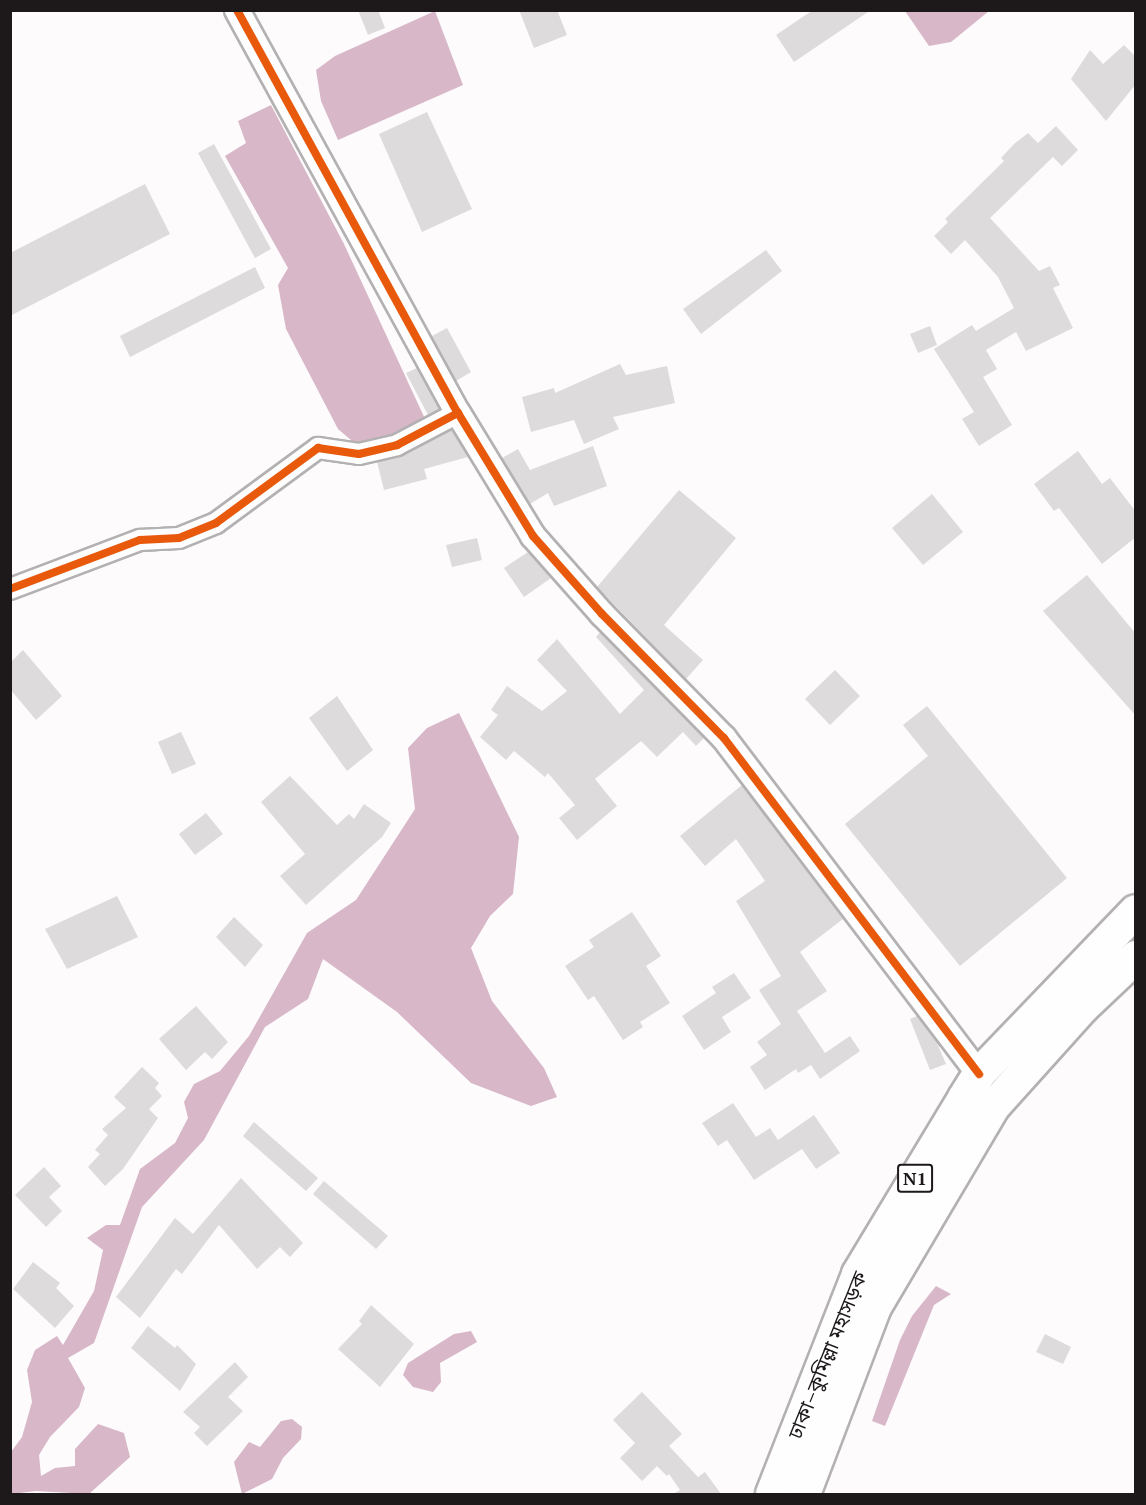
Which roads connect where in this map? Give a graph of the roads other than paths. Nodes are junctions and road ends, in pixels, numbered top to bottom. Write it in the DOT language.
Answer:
graph roads {
  1 [pos="237,10"];
  2 [pos="458,413"];
  3 [pos="10,589"];
  4 [pos="1136,911"];
  5 [pos="1136,957"];
  6 [pos="980,1090"];
  7 [pos="772,1494"];
  8 [pos="804,1494"];
  1 -- 2 [label="street"];
  2 -- 3 [label="street"];
  2 -- 6 [label="street"];
  4 -- 6 [label="highway, ঢাকা–কুমিল্লা মহাসড়ক / N1"];
  5 -- 6 [label="highway, ঢাকা–কুমিল্লা মহাসড়ক / N1"];
  6 -- 7 [label="highway, ঢাকা–কুমিল্লা মহাসড়ক / N1"];
  6 -- 8 [label="highway, ঢাকা–কুমিল্লা মহাসড়ক / N1"];
}
